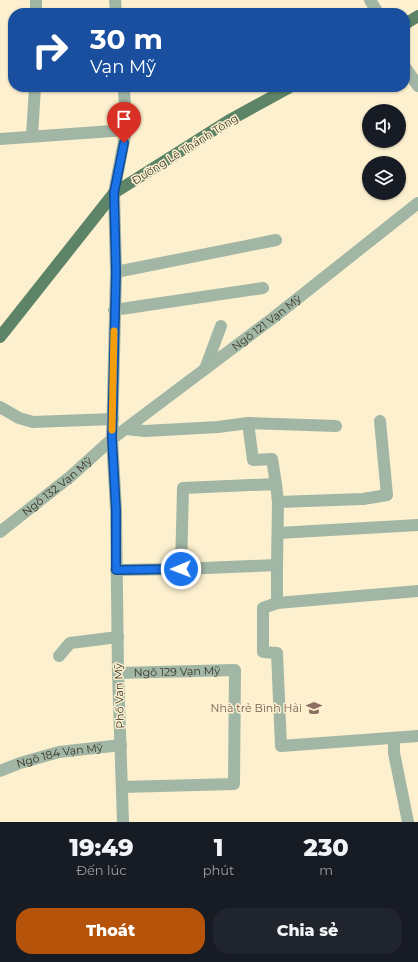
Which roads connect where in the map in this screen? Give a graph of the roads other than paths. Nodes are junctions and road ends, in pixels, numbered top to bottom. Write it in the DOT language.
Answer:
graph roads {
  1 [pos="410,74"];
  2 [pos="418,86"];
  3 [pos="35,92"];
  4 [pos="124,92"];
  5 [pos="281,92"];
  6 [pos="126,130"];
  7 [pos="32,136"];
  8 [pos="0,139"];
  9 [pos="114,193"];
  10 [pos="418,203"];
  11 [pos="276,240"];
  12 [pos="116,272"];
  13 [pos="263,288"];
  14 [pos="114,310"];
  15 [pos="221,326"];
  16 [pos="0,337"];
  17 [pos="205,369"];
  18 [pos="0,407"];
  19 [pos="113,419"];
  20 [pos="380,420"];
  21 [pos="248,423"];
  22 [pos="336,426"];
  23 [pos="126,429"];
  24 [pos="112,439"];
  25 [pos="276,484"];
  26 [pos="278,502"];
  27 [pos="418,525"];
  28 [pos="0,532"];
  29 [pos="278,533"];
  30 [pos="277,565"];
  31 [pos="181,569"];
  32 [pos="116,570"];
  33 [pos="418,591"];
  34 [pos="277,603"];
  35 [pos="118,638"];
  36 [pos="59,656"];
  37 [pos="118,673"];
  38 [pos="418,736"];
  39 [pos="394,738"];
  40 [pos="121,745"];
  41 [pos="0,771"];
  42 [pos="122,787"];
  43 [pos="123,822"];
  44 [pos="408,822"];
  1 -- 2 [label="street"];
  3 -- 7 [label="street"];
  4 -- 6 [label="street"];
  5 -- 9 [label="main road, Đường Lê Thánh Tông"];
  6 -- 7 [label="street"];
  6 -- 9 [label="street"];
  7 -- 8 [label="street"];
  9 -- 12 [label="street"];
  9 -- 16 [label="main road, Đường Lê Thánh Tông"];
  10 -- 17 [label="street, Ngõ 121 Vạn Mỹ"];
  11 -- 12 [label="street"];
  12 -- 14 [label="street"];
  13 -- 14 [label="street"];
  14 -- 19 [label="street"];
  15 -- 17 [label="street"];
  17 -- 23 [label="street, Ngõ 121 Vạn Mỹ"];
  18 -- 19 [label="street"];
  19 -- 24 [label="street"];
  20 -- 26 [label="street"];
  21 -- 22 [label="street"];
  21 -- 23 [label="street"];
  21 -- 25 [label="street"];
  23 -- 24 [label="street, Ngõ 121 Vạn Mỹ"];
  24 -- 28 [label="street, Ngõ 132 Vạn Mỹ"];
  24 -- 32 [label="street, Phố Vạn Mỹ"];
  25 -- 26 [label="street"];
  25 -- 31 [label="street"];
  26 -- 29 [label="street"];
  27 -- 29 [label="street"];
  29 -- 30 [label="street"];
  30 -- 31 [label="street"];
  30 -- 34 [label="street"];
  31 -- 32 [label="street"];
  32 -- 35 [label="street, Phố Vạn Mỹ"];
  33 -- 34 [label="street"];
  34 -- 39 [label="street"];
  35 -- 36 [label="street"];
  35 -- 37 [label="street, Phố Vạn Mỹ"];
  37 -- 40 [label="street, Phố Vạn Mỹ"];
  37 -- 42 [label="street, Ngõ 129 Vạn Mỹ"];
  38 -- 39 [label="street"];
  39 -- 44 [label="street"];
  40 -- 41 [label="street, Ngõ 184 Vạn Mỹ"];
  40 -- 42 [label="street, Phố Vạn Mỹ"];
  42 -- 43 [label="street, Phố Vạn Mỹ"];
}
